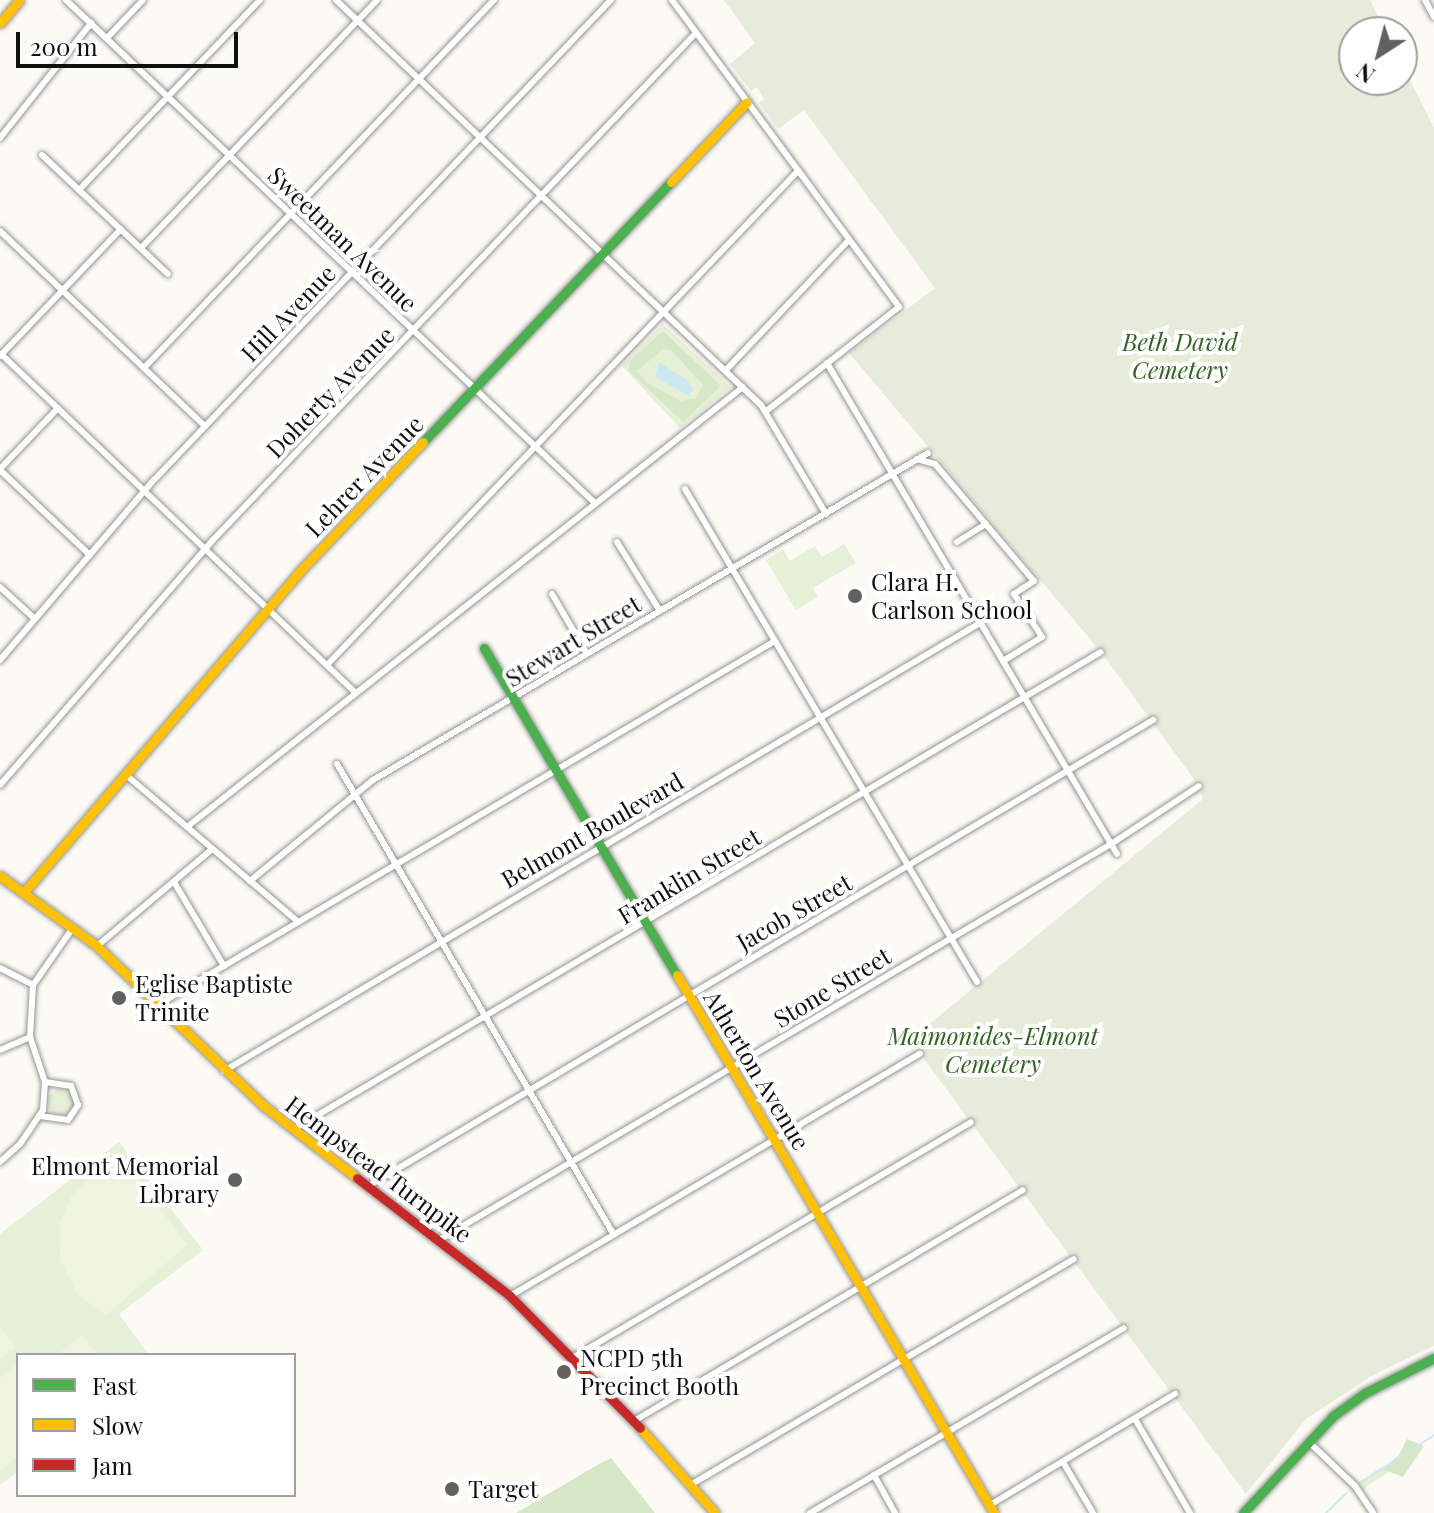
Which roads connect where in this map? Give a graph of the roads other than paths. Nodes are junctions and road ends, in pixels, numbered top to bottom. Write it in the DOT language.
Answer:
graph roads {
  1 [pos="66,0"];
  2 [pos="143,0"];
  3 [pos="260,0"];
  4 [pos="336,0"];
  5 [pos="377,0"];
  6 [pos="494,0"];
  7 [pos="611,0"];
  8 [pos="672,0"];
  9 [pos="1425,0"];
  10 [pos="13,2"];
  11 [pos="1434,17"];
  12 [pos="357,20"];
  13 [pos="0,23"];
  14 [pos="91,23"];
  15 [pos="696,33"];
  16 [pos="107,38"];
  17 [pos="419,79"];
  18 [pos="168,97"];
  19 [pos="747,102"];
  20 [pos="480,137"];
  21 [pos="0,138"];
  22 [pos="42,155"];
  23 [pos="229,155"];
  24 [pos="798,171"];
  25 [pos="79,190"];
  26 [pos="541,195"];
  27 [pos="291,214"];
  28 [pos="121,229"];
  29 [pos="0,231"];
  30 [pos="849,240"];
  31 [pos="141,248"];
  32 [pos="603,254"];
  33 [pos="352,272"];
  34 [pos="168,274"];
  35 [pos="62,291"];
  36 [pos="664,312"];
  37 [pos="413,330"];
  38 [pos="1,352"];
  39 [pos="827,363"];
  40 [pos="144,368"];
  41 [pos="726,370"];
  42 [pos="743,387"];
  43 [pos="475,389"];
  44 [pos="58,408"];
  45 [pos="765,412"];
  46 [pos="205,426"];
  47 [pos="536,447"];
  48 [pos="928,453"];
  49 [pos="917,459"];
  50 [pos="0,470"];
  51 [pos="893,474"];
  52 [pos="685,489"];
  53 [pos="145,491"];
  54 [pos="595,503"];
  55 [pos="826,514"];
  56 [pos="986,524"];
  57 [pos="617,542"];
  58 [pos="957,542"];
  59 [pos="206,549"];
  60 [pos="90,555"];
  61 [pos="732,569"];
  62 [pos="0,587"];
  63 [pos="552,594"];
  64 [pos="267,608"];
  65 [pos="660,611"];
  66 [pos="35,619"];
  67 [pos="980,623"];
  68 [pos="775,641"];
  69 [pos="484,648"];
  70 [pos="1101,652"];
  71 [pos="587,654"];
  72 [pos="0,660"];
  73 [pos="1003,661"];
  74 [pos="327,665"];
  75 [pos="355,692"];
  76 [pos="514,697"];
  77 [pos="1025,698"];
  78 [pos="820,717"];
  79 [pos="1153,720"];
  80 [pos="337,764"];
  81 [pos="556,770"];
  82 [pos="1068,771"];
  83 [pos="125,774"];
  84 [pos="0,785"];
  85 [pos="1199,786"];
  86 [pos="865,793"];
  87 [pos="355,795"];
  88 [pos="187,827"];
  89 [pos="1111,844"];
  90 [pos="601,846"];
  91 [pos="212,849"];
  92 [pos="1117,854"];
  93 [pos="396,865"];
  94 [pos="908,866"];
  95 [pos="0,876"];
  96 [pos="250,881"];
  97 [pos="174,882"];
  98 [pos="25,891"];
  99 [pos="298,922"];
  100 [pos="646,922"];
  101 [pos="74,927"];
  102 [pos="950,939"];
  103 [pos="441,940"];
  104 [pos="97,946"];
  105 [pos="224,966"];
  106 [pos="0,968"];
  107 [pos="977,982"];
  108 [pos="33,985"];
  109 [pos="689,994"];
  110 [pos="156,1006"];
  111 [pos="485,1016"];
  112 [pos="30,1037"];
  113 [pos="0,1050"];
  114 [pos="920,1054"];
  115 [pos="731,1068"];
  116 [pos="224,1071"];
  117 [pos="45,1082"];
  118 [pos="528,1089"];
  119 [pos="40,1116"];
  120 [pos="971,1122"];
  121 [pos="294,1129"];
  122 [pos="775,1140"];
  123 [pos="0,1162"];
  124 [pos="571,1162"];
  125 [pos="370,1185"];
  126 [pos="1023,1190"];
  127 [pos="818,1213"];
  128 [pos="614,1235"];
  129 [pos="439,1240"];
  130 [pos="1074,1259"];
  131 [pos="861,1286"];
  132 [pos="510,1296"];
  133 [pos="1124,1328"];
  134 [pos="574,1357"];
  135 [pos="1434,1358"];
  136 [pos="904,1359"];
  137 [pos="1175,1394"];
  138 [pos="1135,1419"];
  139 [pos="634,1421"];
  140 [pos="947,1432"];
  141 [pos="1307,1440"];
  142 [pos="1063,1462"];
  143 [pos="874,1475"];
  144 [pos="692,1484"];
  145 [pos="992,1509"];
  146 [pos="715,1513"];
  147 [pos="810,1513"];
  148 [pos="895,1513"];
  149 [pos="1093,1513"];
  150 [pos="1190,1513"];
  151 [pos="1243,1513"];
  152 [pos="1373,1513"];
  1 -- 14 [label="street, Sweetman Avenue"];
  2 -- 16 [label="street"];
  3 -- 18 [label="street"];
  4 -- 12 [label="street"];
  5 -- 12 [label="street"];
  6 -- 17 [label="street"];
  7 -- 20 [label="street, Hill Avenue"];
  8 -- 15 [label="street"];
  9 -- 11 [label="street"];
  10 -- 13 [label="street"];
  12 -- 17 [label="street"];
  12 -- 23 [label="street"];
  14 -- 16 [label="street, Sweetman Avenue"];
  14 -- 21 [label="street"];
  15 -- 19 [label="street"];
  15 -- 26 [label="street, Doherty Avenue"];
  16 -- 18 [label="street, Sweetman Avenue"];
  17 -- 20 [label="street"];
  17 -- 27 [label="street"];
  18 -- 23 [label="street, Sweetman Avenue"];
  18 -- 25 [label="street"];
  19 -- 24 [label="street"];
  19 -- 32 [label="street, Lehrer Avenue"];
  20 -- 26 [label="street"];
  20 -- 33 [label="street, Hill Avenue"];
  22 -- 25 [label="street"];
  23 -- 27 [label="street, Sweetman Avenue"];
  23 -- 31 [label="street"];
  24 -- 30 [label="street"];
  24 -- 36 [label="street"];
  25 -- 28 [label="street"];
  26 -- 32 [label="street"];
  26 -- 37 [label="street, Doherty Avenue"];
  27 -- 33 [label="street, Sweetman Avenue"];
  27 -- 40 [label="street"];
  28 -- 31 [label="street"];
  28 -- 35 [label="street"];
  29 -- 35 [label="street"];
  30 -- 39 [label="street"];
  30 -- 41 [label="street"];
  31 -- 34 [label="street"];
  32 -- 36 [label="street"];
  32 -- 43 [label="street, Lehrer Avenue"];
  33 -- 37 [label="street, Sweetman Avenue"];
  33 -- 46 [label="street, Hill Avenue"];
  35 -- 38 [label="street"];
  35 -- 40 [label="street"];
  36 -- 41 [label="street"];
  36 -- 47 [label="street"];
  37 -- 43 [label="street, Sweetman Avenue"];
  37 -- 59 [label="street, Doherty Avenue"];
  38 -- 44 [label="street"];
  39 -- 45 [label="street"];
  39 -- 51 [label="street"];
  40 -- 46 [label="street"];
  41 -- 42 [label="street"];
  42 -- 45 [label="street"];
  42 -- 54 [label="street"];
  43 -- 47 [label="street, Sweetman Avenue"];
  43 -- 64 [label="street, Lehrer Avenue"];
  44 -- 50 [label="street"];
  44 -- 53 [label="street"];
  45 -- 55 [label="street"];
  46 -- 53 [label="street, Hill Avenue"];
  47 -- 54 [label="street, Sweetman Avenue"];
  47 -- 74 [label="street"];
  48 -- 49 [label="street, Stewart Street"];
  49 -- 51 [label="street, Stewart Street"];
  49 -- 56 [label="street"];
  50 -- 60 [label="street"];
  51 -- 55 [label="street, Stewart Street"];
  51 -- 67 [label="street"];
  52 -- 61 [label="street"];
  53 -- 59 [label="street"];
  53 -- 60 [label="street, Hill Avenue"];
  54 -- 75 [label="street"];
  55 -- 61 [label="street, Stewart Street"];
  56 -- 58 [label="street"];
  56 -- 73 [label="street"];
  57 -- 65 [label="street"];
  59 -- 64 [label="street"];
  59 -- 84 [label="street, Doherty Avenue"];
  60 -- 66 [label="street, Hill Avenue"];
  61 -- 65 [label="street, Stewart Street"];
  61 -- 68 [label="street"];
  62 -- 66 [label="street"];
  63 -- 71 [label="street"];
  64 -- 74 [label="street"];
  64 -- 83 [label="street, Lehrer Avenue"];
  65 -- 71 [label="street, Stewart Street"];
  66 -- 72 [label="street, Hill Avenue"];
  67 -- 73 [label="street"];
  67 -- 78 [label="street, Belmont Boulevard"];
  68 -- 78 [label="street"];
  68 -- 81 [label="street"];
  69 -- 76 [label="street, Atherton Avenue"];
  70 -- 77 [label="street, Franklin Street"];
  71 -- 76 [label="street, Stewart Street"];
  73 -- 77 [label="street"];
  74 -- 75 [label="street"];
  75 -- 88 [label="street"];
  76 -- 81 [label="street, Atherton Avenue"];
  76 -- 87 [label="street, Stewart Street"];
  77 -- 82 [label="street"];
  77 -- 86 [label="street, Franklin Street"];
  78 -- 86 [label="street"];
  78 -- 90 [label="street, Belmont Boulevard"];
  79 -- 82 [label="street, Jacob Street"];
  80 -- 87 [label="street"];
  81 -- 90 [label="street, Atherton Avenue"];
  81 -- 93 [label="street"];
  82 -- 89 [label="street"];
  82 -- 94 [label="street, Jacob Street"];
  83 -- 88 [label="street"];
  83 -- 98 [label="street, Lehrer Avenue"];
  85 -- 89 [label="street, Stone Street"];
  86 -- 94 [label="street"];
  86 -- 100 [label="street, Franklin Street"];
  87 -- 93 [label="street"];
  87 -- 96 [label="street, Stewart Street"];
  88 -- 91 [label="street"];
  89 -- 92 [label="street"];
  89 -- 102 [label="street, Stone Street"];
  90 -- 100 [label="street, Atherton Avenue"];
  90 -- 103 [label="street, Belmont Boulevard"];
  91 -- 96 [label="street"];
  91 -- 97 [label="street"];
  93 -- 99 [label="street"];
  93 -- 103 [label="street"];
  94 -- 102 [label="street"];
  94 -- 109 [label="street, Jacob Street"];
  95 -- 98 [label="street, Hempstead Turnpike"];
  96 -- 99 [label="street"];
  97 -- 104 [label="street"];
  97 -- 105 [label="street"];
  98 -- 101 [label="street, Hempstead Turnpike"];
  99 -- 105 [label="street"];
  100 -- 109 [label="street, Atherton Avenue"];
  100 -- 111 [label="street, Franklin Street"];
  101 -- 104 [label="street, Hempstead Turnpike"];
  101 -- 108 [label="street"];
  102 -- 107 [label="street"];
  102 -- 115 [label="street, Stone Street"];
  103 -- 111 [label="street"];
  103 -- 116 [label="street, Belmont Boulevard"];
  104 -- 110 [label="street, Hempstead Turnpike"];
  105 -- 110 [label="street"];
  106 -- 108 [label="street"];
  108 -- 112 [label="street"];
  109 -- 115 [label="street, Atherton Avenue"];
  109 -- 118 [label="street, Jacob Street"];
  110 -- 116 [label="street, Hempstead Turnpike"];
  111 -- 118 [label="street"];
  111 -- 121 [label="street, Franklin Street"];
  112 -- 113 [label="street"];
  112 -- 117 [label="street"];
  114 -- 122 [label="street"];
  115 -- 122 [label="street, Atherton Avenue"];
  115 -- 124 [label="street, Stone Street"];
  116 -- 121 [label="street, Hempstead Turnpike"];
  117 -- 119 [label="street"];
  117 -- 119 [label="street"];
  118 -- 124 [label="street"];
  118 -- 125 [label="street, Jacob Street"];
  119 -- 123 [label="street"];
  120 -- 127 [label="street"];
  121 -- 125 [label="street, Hempstead Turnpike"];
  122 -- 127 [label="street, Atherton Avenue"];
  122 -- 128 [label="street"];
  124 -- 128 [label="street"];
  124 -- 129 [label="street, Stone Street"];
  125 -- 129 [label="street, Hempstead Turnpike"];
  126 -- 131 [label="street"];
  127 -- 131 [label="street, Atherton Avenue"];
  127 -- 134 [label="street"];
  128 -- 132 [label="street"];
  129 -- 132 [label="street, Hempstead Turnpike"];
  130 -- 136 [label="street"];
  131 -- 136 [label="street, Atherton Avenue"];
  131 -- 139 [label="street"];
  132 -- 134 [label="street, Hempstead Turnpike"];
  133 -- 140 [label="street"];
  134 -- 139 [label="street, Hempstead Turnpike"];
  135 -- 141 [label="street"];
  136 -- 140 [label="street, Atherton Avenue"];
  136 -- 144 [label="street"];
  137 -- 138 [label="street"];
  138 -- 142 [label="street"];
  138 -- 150 [label="street"];
  139 -- 144 [label="street, Hempstead Turnpike"];
  140 -- 143 [label="street"];
  140 -- 145 [label="street, Atherton Avenue"];
  141 -- 151 [label="street"];
  141 -- 152 [label="street"];
  142 -- 145 [label="street"];
  142 -- 149 [label="street"];
  143 -- 147 [label="street"];
  143 -- 148 [label="street"];
  144 -- 146 [label="street, Hempstead Turnpike"];
}
